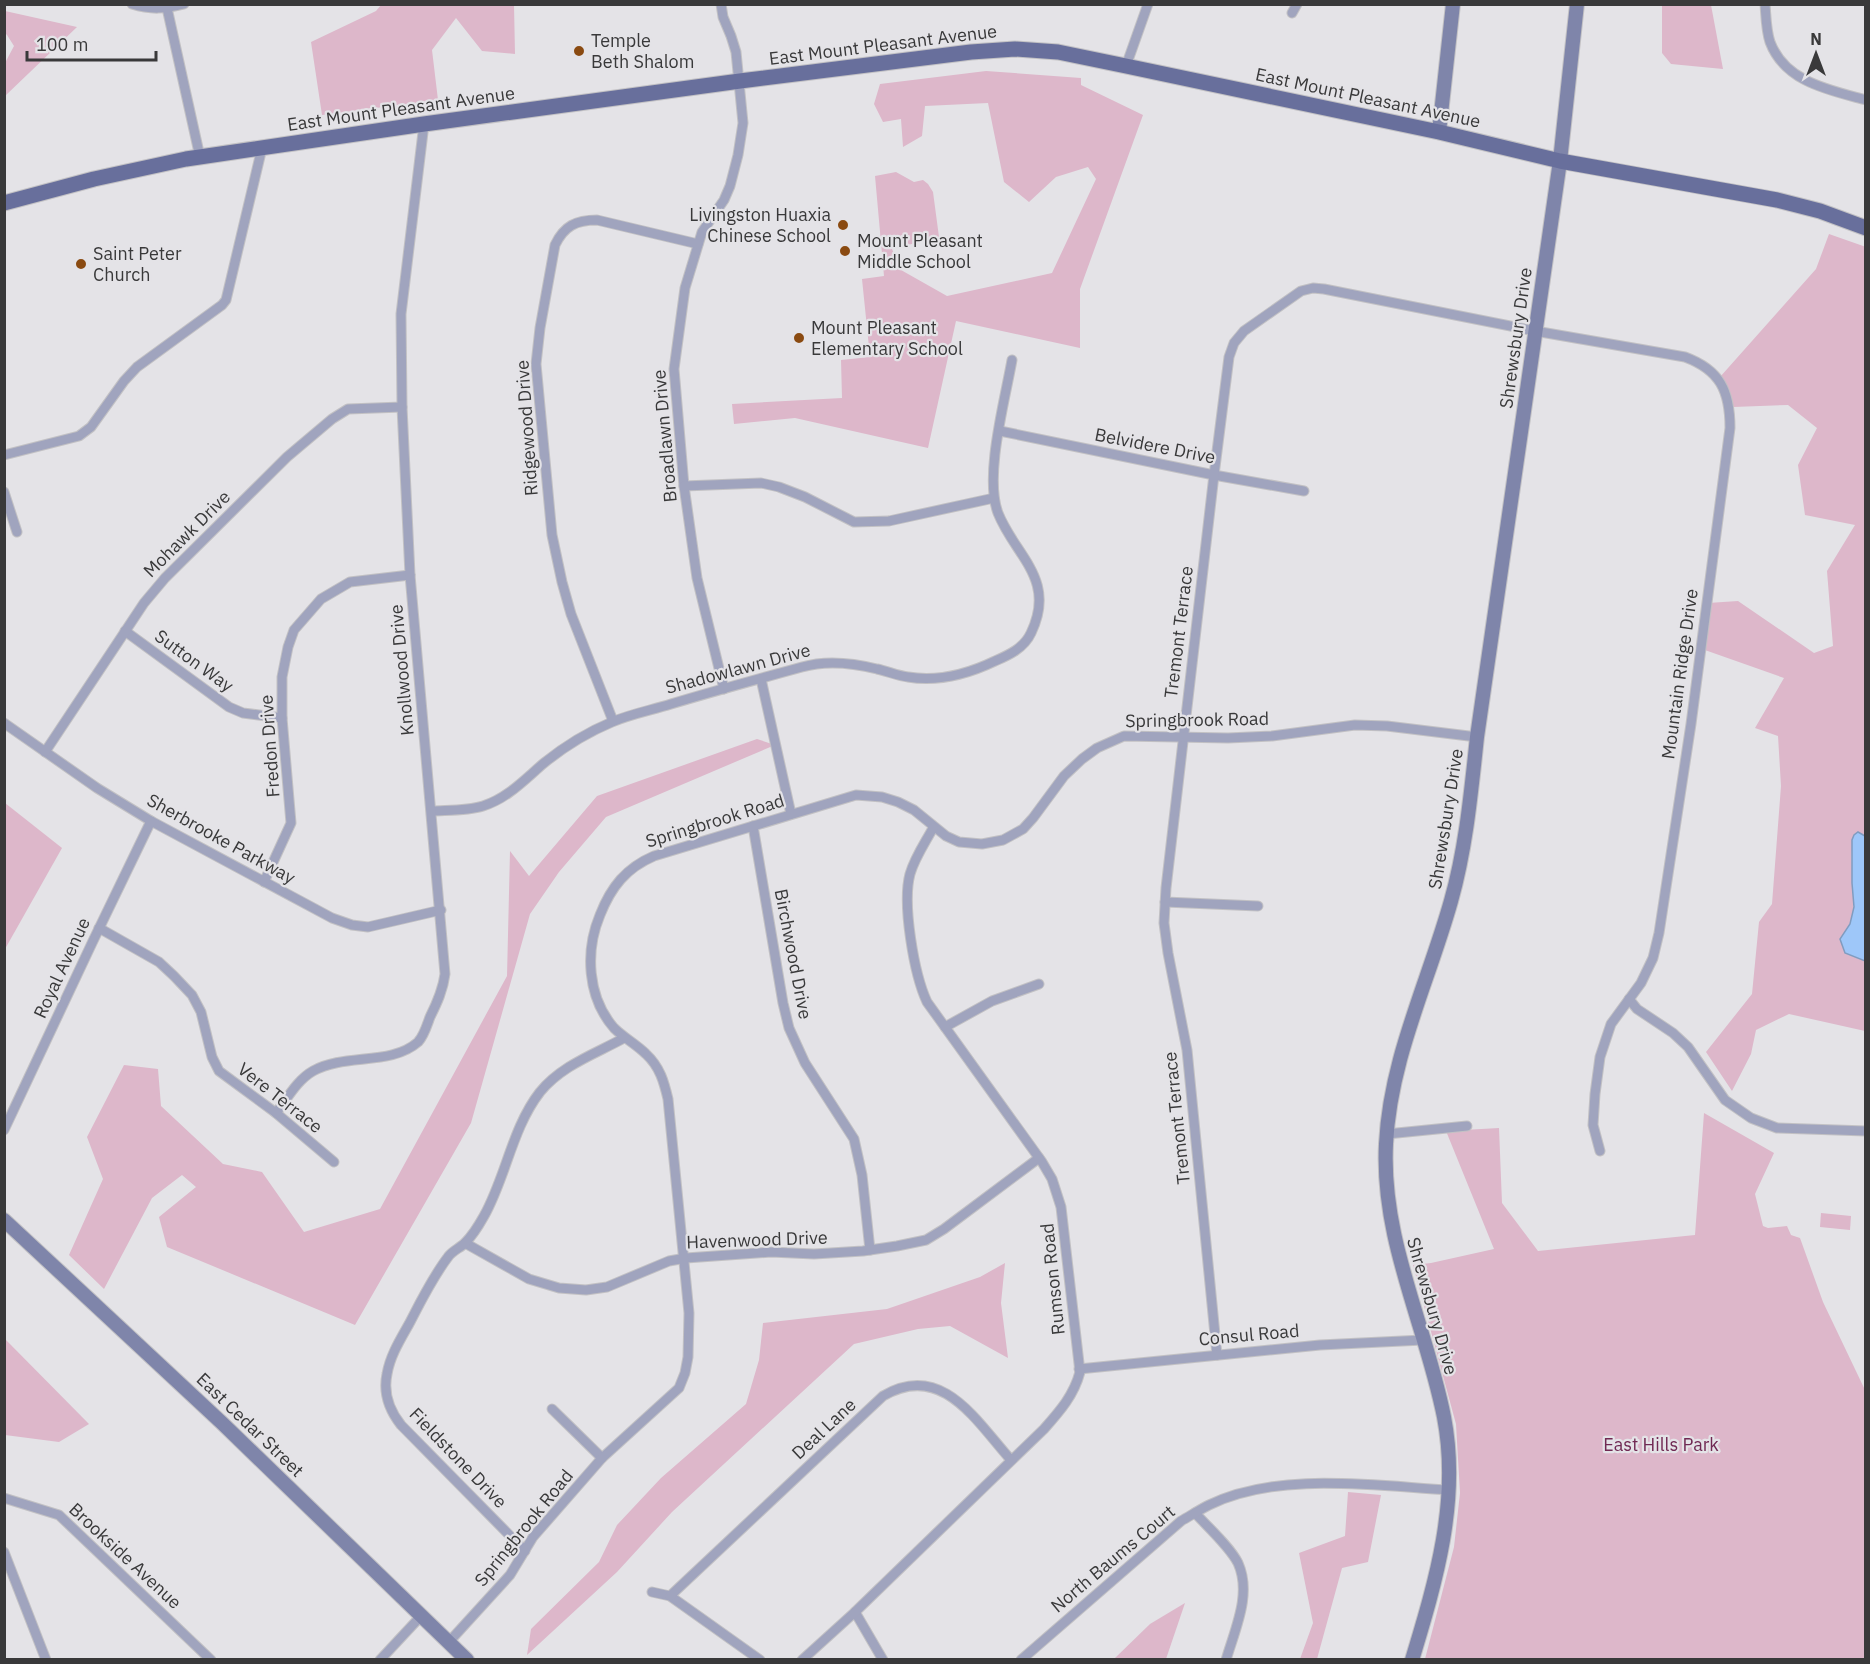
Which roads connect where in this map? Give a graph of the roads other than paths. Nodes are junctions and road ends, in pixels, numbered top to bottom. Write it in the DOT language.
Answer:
graph roads {
  1 [pos="132,4"];
  2 [pos="184,4"];
  3 [pos="721,4"];
  4 [pos="1148,4"];
  5 [pos="1454,4"];
  6 [pos="1577,4"];
  7 [pos="1765,4"];
  8 [pos="167,8"];
  9 [pos="1126,66"];
  10 [pos="740,81"];
  11 [pos="1866,100"];
  12 [pos="424,124"];
  13 [pos="1438,132"];
  14 [pos="262,148"];
  15 [pos="200,157"];
  16 [pos="1560,161"];
  17 [pos="4,203"];
  18 [pos="1866,228"];
  19 [pos="698,244"];
  20 [pos="1535,331"];
  21 [pos="1012,360"];
  22 [pos="402,407"];
  23 [pos="1000,431"];
  24 [pos="4,455"];
  25 [pos="1214,474"];
  26 [pos="684,486"];
  27 [pos="1304,491"];
  28 [pos="4,492"];
  29 [pos="994,498"];
  30 [pos="17,532"];
  31 [pos="410,575"];
  32 [pos="125,631"];
  33 [pos="761,679"];
  34 [pos="724,688"];
  35 [pos="282,718"];
  36 [pos="613,721"];
  37 [pos="4,723"];
  38 [pos="1478,737"];
  39 [pos="1183,738"];
  40 [pos="45,752"];
  41 [pos="432,811"];
  42 [pos="791,814"];
  43 [pos="151,821"];
  44 [pos="753,826"];
  45 [pos="933,828"];
  46 [pos="264,882"];
  47 [pos="1165,902"];
  48 [pos="1258,906"];
  49 [pos="441,910"];
  50 [pos="99,928"];
  51 [pos="1039,984"];
  52 [pos="1629,999"];
  53 [pos="945,1027"];
  54 [pos="624,1038"];
  55 [pos="276,1113"];
  56 [pos="1467,1126"];
  57 [pos="4,1130"];
  58 [pos="1866,1131"];
  59 [pos="1386,1134"];
  60 [pos="1600,1151"];
  61 [pos="1039,1158"];
  62 [pos="334,1162"];
  63 [pos="4,1220"];
  64 [pos="465,1243"];
  65 [pos="870,1250"];
  66 [pos="684,1259"];
  67 [pos="1423,1340"];
  68 [pos="1217,1355"];
  69 [pos="1079,1369"];
  70 [pos="552,1409"];
  71 [pos="602,1458"];
  72 [pos="1011,1461"];
  73 [pos="1450,1490"];
  74 [pos="4,1498"];
  75 [pos="1195,1513"];
  76 [pos="525,1551"];
  77 [pos="4,1552"];
  78 [pos="652,1592"];
  79 [pos="670,1596"];
  80 [pos="855,1612"];
  81 [pos="421,1616"];
  82 [pos="448,1643"];
  83 [pos="46,1659"];
  84 [pos="210,1659"];
  85 [pos="380,1659"];
  86 [pos="467,1659"];
  87 [pos="760,1659"];
  88 [pos="802,1659"];
  89 [pos="883,1659"];
  90 [pos="1021,1659"];
  91 [pos="1226,1659"];
  92 [pos="1412,1659"];
  1 -- 8 [label="street"];
  2 -- 8 [label="street"];
  3 -- 10 [label="street, Broadlawn Drive"];
  4 -- 9 [label="street"];
  5 -- 13 [label="main road"];
  6 -- 16 [label="main road, Shrewsbury Drive"];
  7 -- 11 [label="street"];
  8 -- 15 [label="street"];
  9 -- 10 [label="main road, East Mount Pleasant Avenue"];
  9 -- 13 [label="main road, East Mount Pleasant Avenue"];
  10 -- 12 [label="main road, East Mount Pleasant Avenue"];
  10 -- 19 [label="street, Broadlawn Drive"];
  12 -- 14 [label="main road, East Mount Pleasant Avenue"];
  12 -- 22 [label="street, Knollwood Drive"];
  13 -- 16 [label="main road, East Mount Pleasant Avenue"];
  14 -- 15 [label="main road, East Mount Pleasant Avenue"];
  14 -- 24 [label="street"];
  15 -- 17 [label="main road, East Mount Pleasant Avenue"];
  16 -- 18 [label="main road, East Mount Pleasant Avenue"];
  16 -- 20 [label="main road, Shrewsbury Drive"];
  19 -- 26 [label="street, Broadlawn Drive"];
  19 -- 36 [label="street, Ridgewood Drive"];
  20 -- 25 [label="street, Tremont Terrace"];
  20 -- 38 [label="main road, Shrewsbury Drive"];
  20 -- 52 [label="street, Mountain Ridge Drive"];
  21 -- 23 [label="street, Shadowlawn Drive"];
  22 -- 31 [label="street, Knollwood Drive"];
  22 -- 32 [label="street, Mohawk Drive"];
  23 -- 25 [label="street, Belvidere Drive"];
  23 -- 29 [label="street, Shadowlawn Drive"];
  25 -- 27 [label="street, Belvidere Drive"];
  25 -- 39 [label="street, Tremont Terrace"];
  26 -- 29 [label="street"];
  26 -- 34 [label="street, Broadlawn Drive"];
  28 -- 30 [label="street"];
  29 -- 33 [label="street, Shadowlawn Drive"];
  31 -- 35 [label="street, Fredon Drive"];
  31 -- 41 [label="street, Knollwood Drive"];
  32 -- 35 [label="street, Sutton Way"];
  32 -- 40 [label="street, Mohawk Drive"];
  33 -- 34 [label="street, Shadowlawn Drive"];
  33 -- 42 [label="street"];
  34 -- 36 [label="street, Shadowlawn Drive"];
  35 -- 46 [label="street, Fredon Drive"];
  36 -- 41 [label="street, Shadowlawn Drive"];
  37 -- 40 [label="street, Sherbrooke Parkway"];
  38 -- 39 [label="street, Springbrook Road"];
  38 -- 59 [label="main road, Shrewsbury Drive"];
  39 -- 45 [label="street, Springbrook Road"];
  39 -- 47 [label="street, Tremont Terrace"];
  40 -- 43 [label="street, Sherbrooke Parkway"];
  41 -- 49 [label="street, Knollwood Drive"];
  42 -- 44 [label="street, Springbrook Road"];
  42 -- 45 [label="street, Springbrook Road"];
  43 -- 46 [label="street, Sherbrooke Parkway"];
  43 -- 50 [label="street, Royal Avenue"];
  44 -- 54 [label="street, Springbrook Road"];
  44 -- 65 [label="street, Birchwood Drive"];
  45 -- 53 [label="street, Rumson Road"];
  46 -- 49 [label="street, Sherbrooke Parkway"];
  47 -- 48 [label="street"];
  47 -- 68 [label="street, Tremont Terrace"];
  49 -- 55 [label="street, Knollwood Drive"];
  50 -- 55 [label="street, Vere Terrace"];
  50 -- 57 [label="street, Royal Avenue"];
  51 -- 53 [label="street"];
  52 -- 58 [label="street"];
  52 -- 60 [label="street, Mountain Ridge Drive"];
  53 -- 61 [label="street, Rumson Road"];
  54 -- 64 [label="street, Fieldstone Drive"];
  54 -- 66 [label="street, Springbrook Road"];
  55 -- 62 [label="street, Vere Terrace"];
  56 -- 59 [label="street"];
  59 -- 67 [label="main road, Shrewsbury Drive"];
  61 -- 65 [label="street, Havenwood Drive"];
  61 -- 69 [label="street, Rumson Road"];
  63 -- 81 [label="main road, East Cedar Street"];
  64 -- 66 [label="street, Havenwood Drive"];
  64 -- 76 [label="street, Fieldstone Drive"];
  65 -- 66 [label="street, Havenwood Drive"];
  66 -- 71 [label="street, Springbrook Road"];
  67 -- 68 [label="street, Consul Road"];
  67 -- 73 [label="main road, Shrewsbury Drive"];
  68 -- 69 [label="street, Consul Road"];
  69 -- 72 [label="street, Rumson Road"];
  70 -- 71 [label="street"];
  71 -- 76 [label="street, Springbrook Road"];
  72 -- 79 [label="street, Deal Lane"];
  72 -- 80 [label="street, Rumson Road"];
  73 -- 75 [label="street, North Baums Court"];
  73 -- 92 [label="main road, Shrewsbury Drive"];
  74 -- 84 [label="street, Brookside Avenue"];
  75 -- 90 [label="street, North Baums Court"];
  75 -- 91 [label="street"];
  76 -- 82 [label="street, Springbrook Road"];
  77 -- 83 [label="street"];
  78 -- 79 [label="street"];
  79 -- 87 [label="street"];
  80 -- 88 [label="street, Rumson Road"];
  80 -- 89 [label="street"];
  81 -- 82 [label="main road, East Cedar Street"];
  81 -- 85 [label="street"];
  82 -- 86 [label="main road, East Cedar Street"];
}
